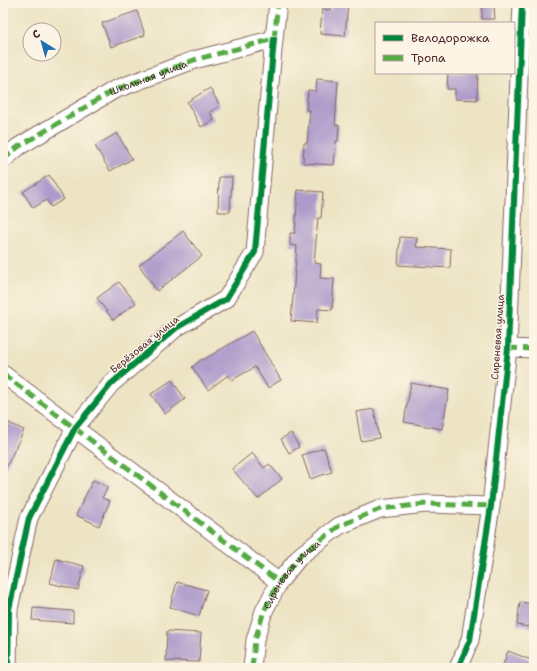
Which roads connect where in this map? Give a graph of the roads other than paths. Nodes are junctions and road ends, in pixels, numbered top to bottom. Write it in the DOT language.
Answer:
graph roads {
  1 [pos="278,3"];
  2 [pos="522,3"];
  3 [pos="274,39"];
  4 [pos="3,160"];
  5 [pos="508,348"];
  6 [pos="534,349"];
  7 [pos="3,374"];
  8 [pos="75,428"];
  9 [pos="491,506"];
  10 [pos="279,582"];
  11 [pos="8,668"];
  12 [pos="252,668"];
  13 [pos="458,668"];
  1 -- 3 [label="street"];
  2 -- 5 [label="street, Сиреневая улица"];
  3 -- 4 [label="street, Школьная улица"];
  3 -- 8 [label="street, Берёзовая улица"];
  5 -- 6 [label="street"];
  5 -- 9 [label="street, Сиреневая улица"];
  7 -- 8 [label="street"];
  8 -- 10 [label="street"];
  8 -- 11 [label="street, Берёзовая улица"];
  9 -- 10 [label="street, Сиреневая улица"];
  9 -- 13 [label="street, Сиреневая улица"];
  10 -- 12 [label="street, Сиреневая улица"];
}
